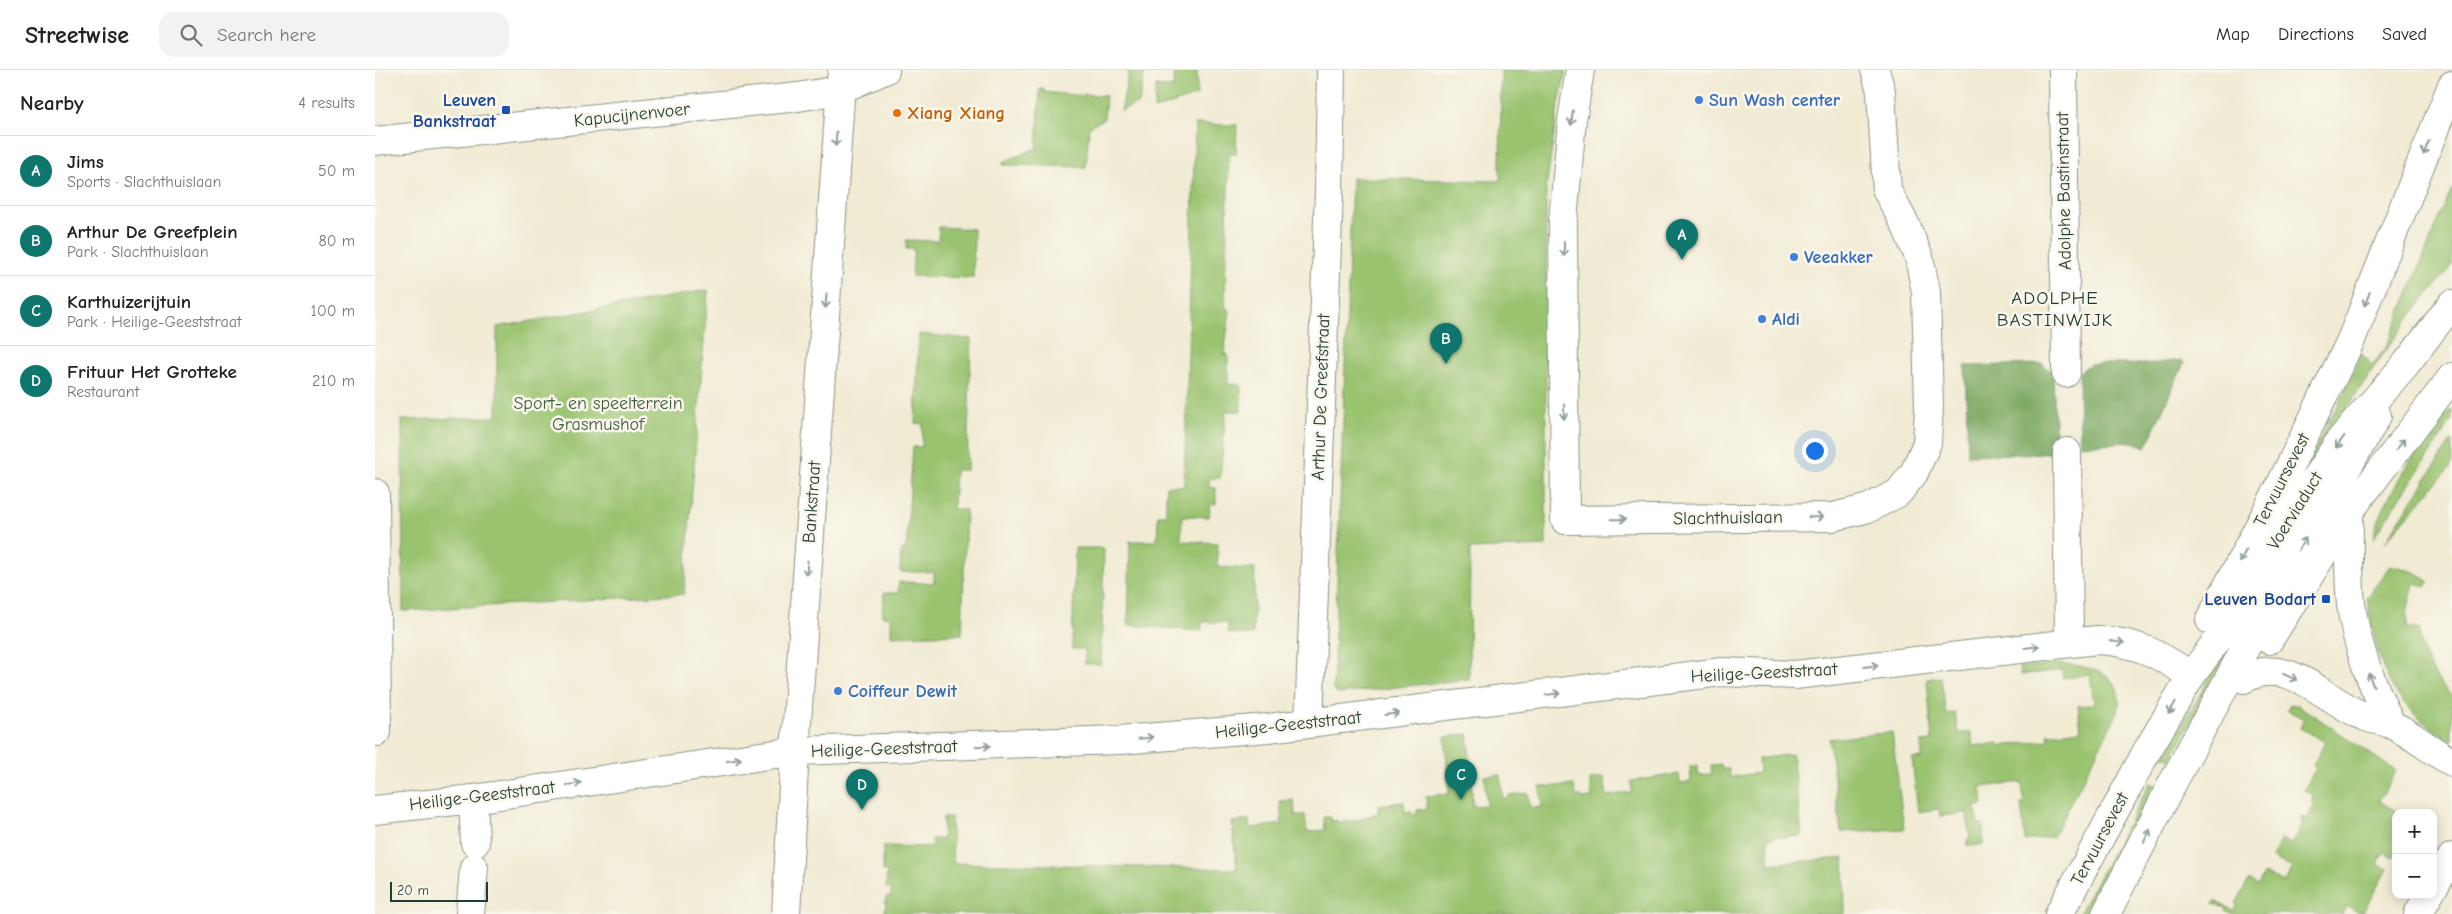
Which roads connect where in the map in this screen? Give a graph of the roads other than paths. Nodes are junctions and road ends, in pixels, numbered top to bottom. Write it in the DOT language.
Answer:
graph roads {
  1 [pos="885,70"];
  2 [pos="1331,70"];
  3 [pos="1580,70"];
  4 [pos="1875,70"];
  5 [pos="2063,70"];
  6 [pos="841,80"];
  7 [pos="2452,85"];
  8 [pos="375,141"];
  9 [pos="2452,304"];
  10 [pos="2406,364"];
  11 [pos="2066,373"];
  12 [pos="2452,377"];
  13 [pos="2067,452"];
  14 [pos="375,493"];
  15 [pos="2349,512"];
  16 [pos="2069,643"];
  17 [pos="2195,671"];
  18 [pos="2244,679"];
  19 [pos="1309,724"];
  20 [pos="2391,724"];
  21 [pos="377,732"];
  22 [pos="795,751"];
  23 [pos="2452,762"];
  24 [pos="2171,786"];
  25 [pos="473,799"];
  26 [pos="375,810"];
  27 [pos="2452,857"];
  28 [pos="2437,881"];
  29 [pos="2427,899"];
  30 [pos="471,914"];
  31 [pos="786,914"];
  32 [pos="2059,914"];
  33 [pos="2106,914"];
  34 [pos="2418,914"];
  1 -- 6 [label="street, Kapucijnenvoer"];
  2 -- 19 [label="street, Arthur De Greefstraat"];
  3 -- 4 [label="street, Slachthuislaan, one-way"];
  5 -- 11 [label="street, Adolphe Bastinstraat"];
  6 -- 8 [label="street, Kapucijnenvoer"];
  6 -- 22 [label="street, Bankstraat, one-way"];
  7 -- 17 [label="street, Tervuursevest, one-way"];
  9 -- 10 [label="street, Voerviaduct"];
  10 -- 17 [label="street, Voerviaduct, one-way"];
  24 -- 10 [label="street, Voerviaduct, one-way"];
  15 -- 12 [label="street, one-way"];
  13 -- 16 [label="street"];
  14 -- 21 [label="street"];
  15 -- 18 [label="street"];
  20 -- 15 [label="street, one-way"];
  16 -- 17 [label="street, Heilige-Geeststraat, one-way"];
  19 -- 16 [label="street, Heilige-Geeststraat, one-way"];
  17 -- 32 [label="street, Tervuursevest, one-way"];
  18 -- 20 [label="street, one-way"];
  18 -- 24 [label="street"];
  22 -- 19 [label="street, Heilige-Geeststraat, one-way"];
  20 -- 23 [label="street"];
  25 -- 22 [label="street, Heilige-Geeststraat, one-way"];
  22 -- 31 [label="street, Bankstraat"];
  33 -- 24 [label="street, one-way"];
  25 -- 26 [label="street, Heilige-Geeststraat"];
  25 -- 30 [label="street"];
  27 -- 28 [label="street"];
  29 -- 34 [label="street"];
}
